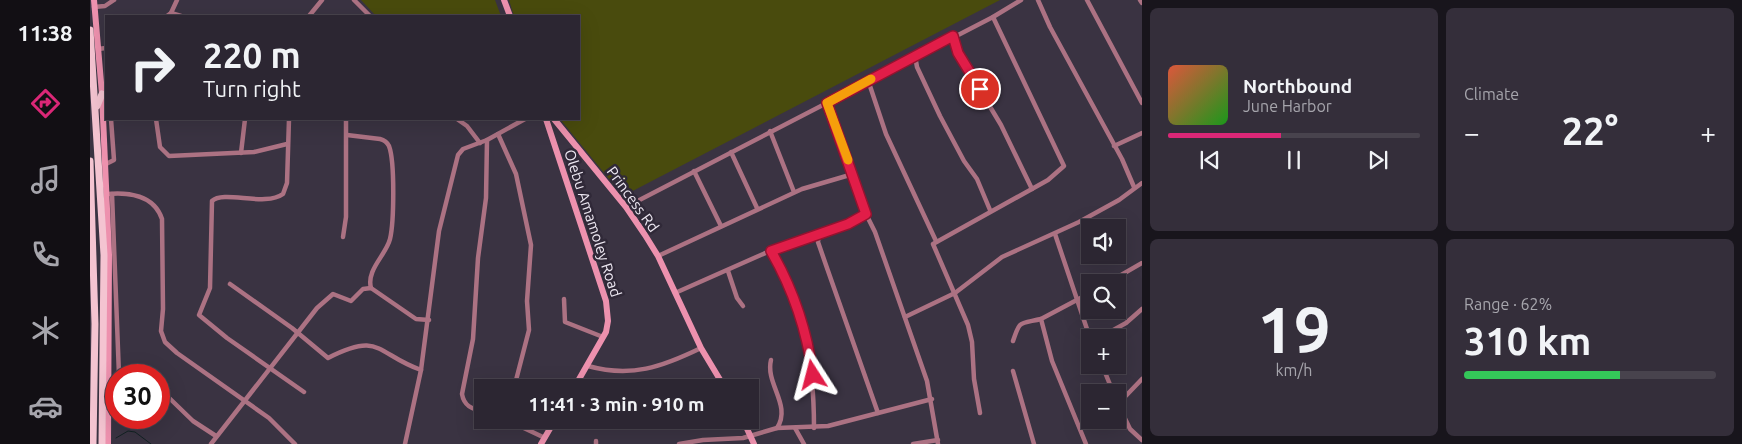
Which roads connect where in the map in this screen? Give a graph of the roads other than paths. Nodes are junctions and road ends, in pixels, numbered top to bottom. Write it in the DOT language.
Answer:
graph roads {
  1 [pos="114,0"];
  2 [pos="177,0"];
  3 [pos="322,0"];
  4 [pos="354,0"];
  5 [pos="504,0"];
  6 [pos="1021,0"];
  7 [pos="1038,0"];
  8 [pos="1087,0"];
  9 [pos="1140,0"];
  10 [pos="94,4"];
  11 [pos="1142,4"];
  12 [pos="363,10"];
  13 [pos="169,15"];
  14 [pos="310,15"];
  15 [pos="361,15"];
  16 [pos="369,15"];
  17 [pos="510,15"];
  18 [pos="993,16"];
  19 [pos="90,30"];
  20 [pos="953,36"];
  21 [pos="105,48"];
  22 [pos="98,49"];
  23 [pos="915,56"];
  24 [pos="868,80"];
  25 [pos="102,94"];
  26 [pos="827,103"];
  27 [pos="1142,103"];
  28 [pos="96,109"];
  29 [pos="111,120"];
  30 [pos="156,120"];
  31 [pos="245,120"];
  32 [pos="290,120"];
  33 [pos="346,120"];
  34 [pos="458,120"];
  35 [pos="523,120"];
  36 [pos="546,120"];
  37 [pos="555,120"];
  38 [pos="770,131"];
  39 [pos="1142,133"];
  40 [pos="498,134"];
  41 [pos="347,135"];
  42 [pos="487,140"];
  43 [pos="480,143"];
  44 [pos="287,144"];
  45 [pos="1114,146"];
  46 [pos="731,152"];
  47 [pos="241,153"];
  48 [pos="90,161"];
  49 [pos="106,164"];
  50 [pos="694,171"];
  51 [pos="853,174"];
  52 [pos="1142,183"];
  53 [pos="1134,187"];
  54 [pos="1032,189"];
  55 [pos="794,192"];
  56 [pos="109,194"];
  57 [pos="626,207"];
  58 [pos="757,208"];
  59 [pos="990,210"];
  60 [pos="866,214"];
  61 [pos="721,226"];
  62 [pos="1055,234"];
  63 [pos="818,235"];
  64 [pos="343,236"];
  65 [pos="93,237"];
  66 [pos="102,238"];
  67 [pos="936,241"];
  68 [pos="771,251"];
  69 [pos="658,256"];
  70 [pos="113,261"];
  71 [pos="1142,263"];
  72 [pos="728,271"];
  73 [pos="1123,274"];
  74 [pos="230,284"];
  75 [pos="371,288"];
  76 [pos="955,292"];
  77 [pos="675,293"];
  78 [pos="1081,298"];
  79 [pos="564,299"];
  80 [pos="1077,300"];
  81 [pos="743,306"];
  82 [pos="1142,309"];
  83 [pos="905,317"];
  84 [pos="1041,319"];
  85 [pos="429,320"];
  86 [pos="1087,329"];
  87 [pos="1115,329"];
  88 [pos="298,334"];
  89 [pos="603,337"];
  90 [pos="1013,341"];
  91 [pos="702,348"];
  92 [pos="771,360"];
  93 [pos="118,364"];
  94 [pos="588,366"];
  95 [pos="271,369"];
  96 [pos="422,370"];
  97 [pos="1013,371"];
  98 [pos="516,379"];
  99 [pos="580,379"];
  100 [pos="720,379"];
  101 [pos="1142,379"];
  102 [pos="304,392"];
  103 [pos="1126,396"];
  104 [pos="170,399"];
  105 [pos="932,399"];
  106 [pos="245,401"];
  107 [pos="474,408"];
  108 [pos="878,413"];
  109 [pos="980,413"];
  110 [pos="1126,421"];
  111 [pos="777,428"];
  112 [pos="795,428"];
  113 [pos="814,428"];
  114 [pos="522,429"];
  115 [pos="550,429"];
  116 [pos="748,429"];
  117 [pos="216,436"];
  118 [pos="751,436"];
  119 [pos="1142,440"];
  120 [pos="543,441"];
  121 [pos="938,442"];
  122 [pos="93,444"];
  123 [pos="102,444"];
  124 [pos="108,444"];
  125 [pos="212,444"];
  126 [pos="295,444"];
  127 [pos="405,444"];
  128 [pos="679,444"];
  129 [pos="754,444"];
  130 [pos="804,444"];
  131 [pos="913,444"];
  132 [pos="1034,444"];
  133 [pos="1086,444"];
  1 -- 10 [label="street"];
  2 -- 13 [label="street"];
  3 -- 14 [label="street"];
  4 -- 12 [label="street"];
  5 -- 17 [label="street"];
  6 -- 18 [label="street"];
  7 -- 45 [label="street"];
  8 -- 27 [label="street"];
  9 -- 11 [label="street"];
  10 -- 22 [label="street"];
  12 -- 15 [label="street"];
  12 -- 16 [label="street"];
  18 -- 20 [label="street"];
  18 -- 54 [label="street"];
  19 -- 28 [label="main road"];
  20 -- 23 [label="street"];
  20 -- 54 [label="street"];
  21 -- 22 [label="street"];
  22 -- 25 [label="street"];
  23 -- 24 [label="street"];
  23 -- 59 [label="street"];
  24 -- 26 [label="street"];
  24 -- 67 [label="street"];
  25 -- 28 [label="main road"];
  25 -- 49 [label="street"];
  26 -- 38 [label="street"];
  26 -- 51 [label="street"];
  28 -- 66 [label="main road"];
  29 -- 49 [label="street"];
  30 -- 47 [label="street"];
  31 -- 47 [label="street"];
  32 -- 44 [label="street"];
  33 -- 41 [label="street"];
  34 -- 43 [label="street"];
  35 -- 40 [label="street"];
  36 -- 89 [label="street, Olebu Amamoley Road"];
  37 -- 57 [label="street, Princess Rd"];
  38 -- 46 [label="street"];
  38 -- 55 [label="street"];
  39 -- 45 [label="street"];
  40 -- 42 [label="street"];
  40 -- 98 [label="street"];
  41 -- 64 [label="street"];
  41 -- 75 [label="street"];
  42 -- 43 [label="street"];
  42 -- 107 [label="street"];
  43 -- 85 [label="street"];
  44 -- 47 [label="street"];
  44 -- 95 [label="street"];
  45 -- 53 [label="street"];
  46 -- 50 [label="street"];
  46 -- 58 [label="street"];
  48 -- 65 [label="main road"];
  49 -- 56 [label="street"];
  50 -- 57 [label="street"];
  50 -- 61 [label="street"];
  51 -- 55 [label="street"];
  51 -- 60 [label="street"];
  52 -- 53 [label="street"];
  53 -- 62 [label="street"];
  54 -- 59 [label="street"];
  55 -- 58 [label="street"];
  56 -- 70 [label="street"];
  56 -- 106 [label="street"];
  57 -- 69 [label="street, Princess Rd"];
  58 -- 61 [label="street"];
  59 -- 67 [label="street"];
  60 -- 63 [label="street"];
  60 -- 83 [label="street"];
  61 -- 69 [label="street"];
  62 -- 76 [label="street"];
  62 -- 80 [label="street"];
  63 -- 68 [label="street"];
  63 -- 108 [label="street"];
  65 -- 66 [label="main road"];
  65 -- 122 [label="main road"];
  66 -- 123 [label="main road"];
  67 -- 76 [label="street"];
  68 -- 72 [label="street"];
  68 -- 113 [label="street"];
  69 -- 77 [label="street, Princess Rd"];
  70 -- 93 [label="street"];
  70 -- 124 [label="street"];
  71 -- 73 [label="street"];
  72 -- 77 [label="street"];
  72 -- 81 [label="street"];
  74 -- 88 [label="street"];
  75 -- 85 [label="street"];
  75 -- 88 [label="street"];
  76 -- 83 [label="street"];
  76 -- 109 [label="street"];
  77 -- 91 [label="street, Princess Rd"];
  78 -- 80 [label="street"];
  79 -- 89 [label="street"];
  80 -- 84 [label="street"];
  80 -- 86 [label="street"];
  82 -- 87 [label="street"];
  83 -- 105 [label="street"];
  84 -- 90 [label="street"];
  84 -- 133 [label="street"];
  85 -- 96 [label="street"];
  88 -- 95 [label="street"];
  88 -- 96 [label="street"];
  89 -- 94 [label="street, Olebu Amamoley Road"];
  91 -- 94 [label="street"];
  91 -- 100 [label="street, Princess Rd"];
  92 -- 111 [label="street"];
  94 -- 99 [label="street, Olebu Amamoley Road"];
  95 -- 102 [label="street"];
  95 -- 106 [label="street"];
  96 -- 127 [label="street"];
  97 -- 132 [label="street"];
  101 -- 103 [label="street"];
  104 -- 117 [label="street"];
  105 -- 108 [label="street"];
  105 -- 121 [label="street"];
  106 -- 117 [label="street"];
  106 -- 126 [label="street"];
  108 -- 113 [label="street"];
  110 -- 119 [label="street"];
  111 -- 112 [label="street"];
  111 -- 118 [label="street"];
  112 -- 113 [label="street"];
  112 -- 130 [label="street"];
  114 -- 120 [label="street"];
  115 -- 120 [label="street"];
  116 -- 118 [label="street"];
  117 -- 125 [label="street"];
  118 -- 128 [label="street"];
  118 -- 129 [label="street"];
  121 -- 131 [label="street"];
}
